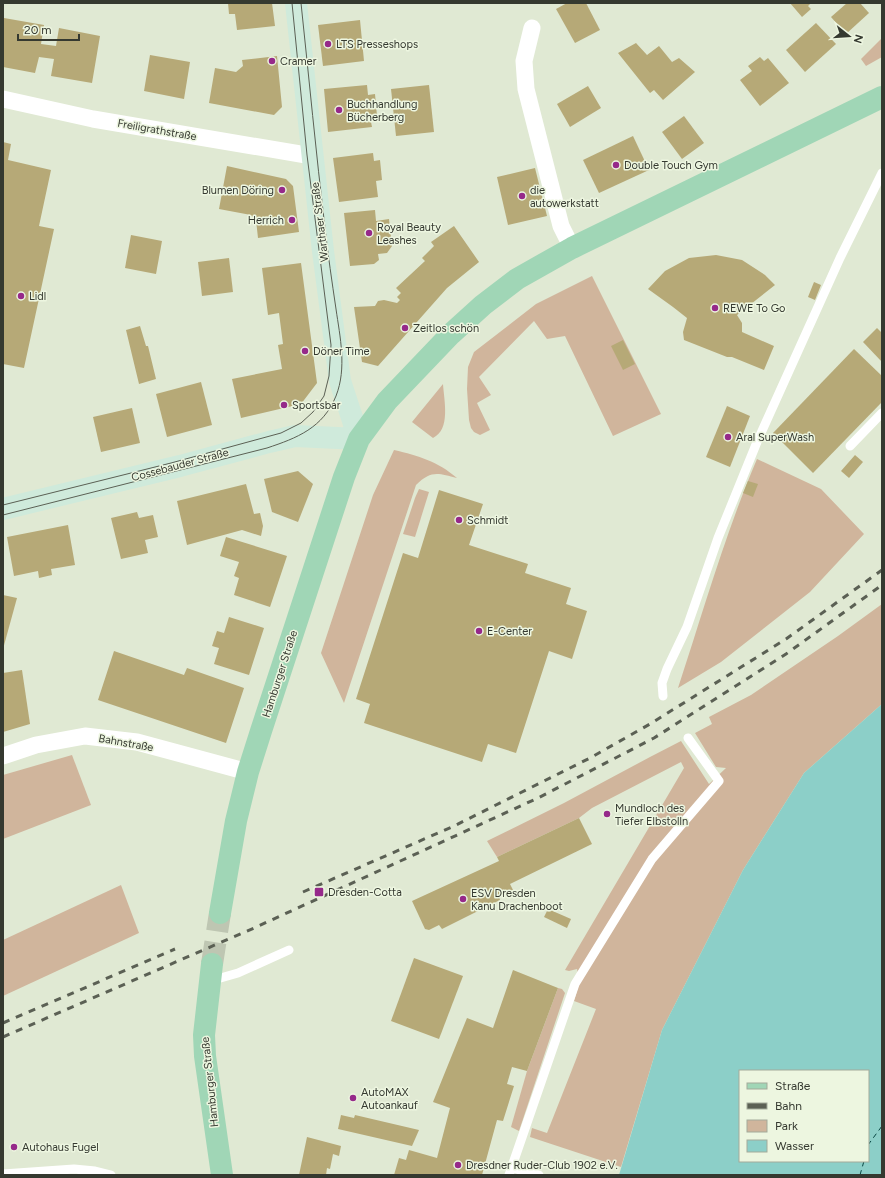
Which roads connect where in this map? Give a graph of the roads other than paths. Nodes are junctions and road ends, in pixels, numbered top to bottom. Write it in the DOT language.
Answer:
graph roads {
  1 [pos="296,3"];
  2 [pos="532,28"];
  3 [pos="3,99"];
  4 [pos="879,103"];
  5 [pos="312,156"];
  6 [pos="882,174"];
  7 [pos="572,248"];
  8 [pos="882,413"];
  9 [pos="359,439"];
  10 [pos="850,446"];
  11 [pos="3,510"];
  12 [pos="663,696"];
  13 [pos="688,738"];
  14 [pos="3,756"];
  15 [pos="248,772"];
  16 [pos="220,914"];
  17 [pos="289,950"];
  18 [pos="211,973"];
  19 [pos="511,1171"];
  20 [pos="47,1173"];
  21 [pos="3,1174"];
  22 [pos="111,1175"];
  23 [pos="222,1175"];
  24 [pos="538,1175"];
  1 -- 5 [label="street, Warthaer Straße"];
  2 -- 7 [label="street"];
  3 -- 5 [label="street, Freiligrathstraße"];
  4 -- 7 [label="main road, Hamburger Straße"];
  5 -- 9 [label="street, Warthaer Straße"];
  6 -- 12 [label="lane"];
  7 -- 9 [label="main road, Hamburger Straße"];
  8 -- 10 [label="lane"];
  9 -- 11 [label="street, Cossebauder Straße"];
  9 -- 15 [label="main road, Hamburger Straße"];
  13 -- 19 [label="lane"];
  14 -- 15 [label="street, Bahnstraße"];
  15 -- 16 [label="main road, Hamburger Straße"];
  17 -- 18 [label="lane"];
  18 -- 23 [label="main road, Hamburger Straße"];
  19 -- 24 [label="lane"];
  20 -- 21 [label="lane"];
  20 -- 22 [label="lane"];
}
